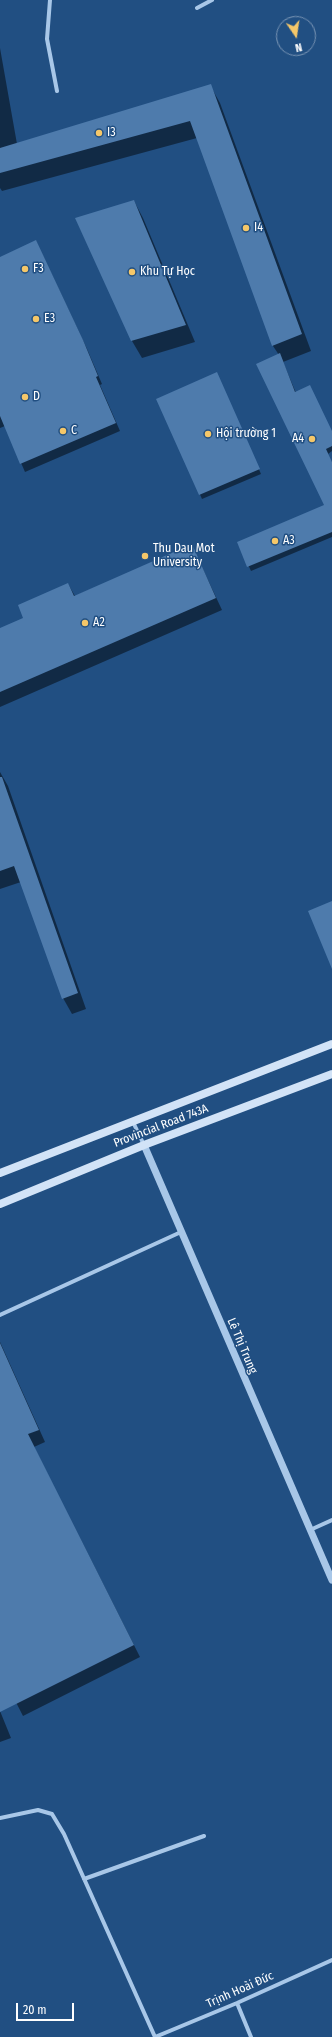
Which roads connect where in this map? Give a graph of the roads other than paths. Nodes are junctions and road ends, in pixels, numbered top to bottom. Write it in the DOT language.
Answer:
graph roads {
  1 [pos="50,0"];
  2 [pos="212,0"];
  3 [pos="197,8"];
  4 [pos="57,91"];
  5 [pos="332,1044"];
  6 [pos="332,1074"];
  7 [pos="132,1121"];
  8 [pos="144,1146"];
  9 [pos="0,1173"];
  10 [pos="0,1204"];
  11 [pos="181,1232"];
  12 [pos="0,1316"];
  13 [pos="332,1520"];
  14 [pos="310,1530"];
  15 [pos="332,1580"];
  16 [pos="0,1818"];
  17 [pos="204,1836"];
  18 [pos="84,1879"];
  19 [pos="332,1960"];
  20 [pos="237,2003"];
  21 [pos="155,2037"];
  22 [pos="250,2037"];
  1 -- 4 [label="street"];
  2 -- 3 [label="street"];
  5 -- 7 [label="main road, Provincial Road 743A"];
  6 -- 8 [label="main road, Provincial Road 743A"];
  7 -- 8 [label="street, Lê Thị Trung"];
  7 -- 9 [label="main road, Provincial Road 743A"];
  8 -- 10 [label="main road, Provincial Road 743A"];
  8 -- 11 [label="street, Lê Thị Trung"];
  11 -- 12 [label="street"];
  11 -- 14 [label="street, Lê Thị Trung"];
  13 -- 14 [label="street"];
  14 -- 15 [label="street, Lê Thị Trung"];
  16 -- 18 [label="street"];
  17 -- 18 [label="street"];
  18 -- 21 [label="street"];
  19 -- 20 [label="street, Trịnh Hoài Đức"];
  20 -- 21 [label="street, Trịnh Hoài Đức"];
  20 -- 22 [label="street"];
}
